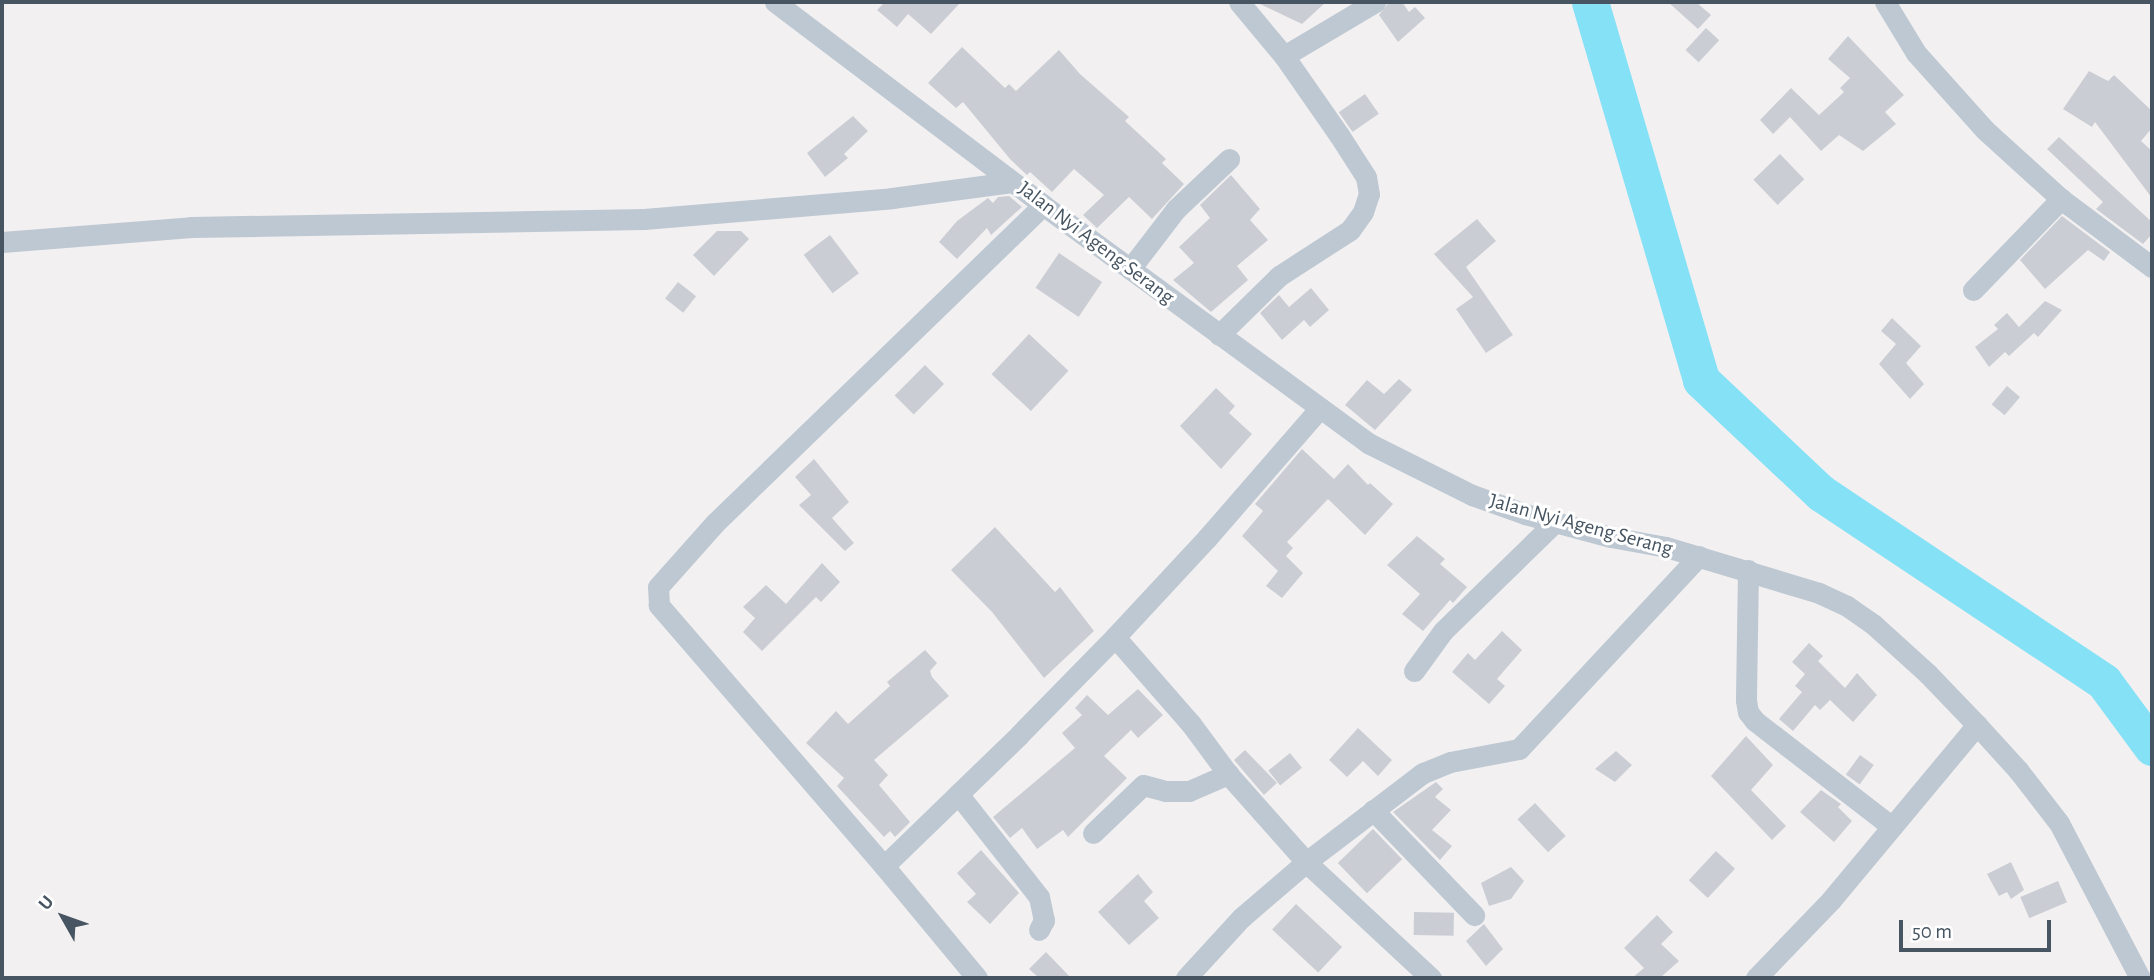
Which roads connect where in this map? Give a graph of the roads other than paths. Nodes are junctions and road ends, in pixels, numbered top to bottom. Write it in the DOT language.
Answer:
graph roads {
  1 [pos="775,2"];
  2 [pos="1239,2"];
  3 [pos="1375,2"];
  4 [pos="1885,2"];
  5 [pos="1284,56"];
  6 [pos="1229,159"];
  7 [pos="1012,182"];
  8 [pos="2061,199"];
  9 [pos="1043,205"];
  10 [pos="2,243"];
  11 [pos="2152,267"];
  12 [pos="1130,269"];
  13 [pos="1973,290"];
  14 [pos="1219,335"];
  15 [pos="1320,408"];
  16 [pos="1555,522"];
  17 [pos="1699,556"];
  18 [pos="1748,570"];
  19 [pos="1115,637"];
  20 [pos="1414,671"];
  21 [pos="1977,725"];
  22 [pos="1228,774"];
  23 [pos="958,794"];
  24 [pos="1373,810"];
  25 [pos="1892,827"];
  26 [pos="1093,833"];
  27 [pos="1306,862"];
  28 [pos="884,866"];
  29 [pos="1474,915"];
  30 [pos="1039,930"];
  31 [pos="977,978"];
  32 [pos="1186,978"];
  33 [pos="1431,978"];
  34 [pos="1756,978"];
  35 [pos="2140,978"];
  1 -- 7 [label="street, Jalan Nyi Ageng Serang"];
  2 -- 5 [label="street"];
  3 -- 5 [label="street"];
  4 -- 8 [label="street"];
  5 -- 14 [label="street"];
  6 -- 12 [label="street"];
  7 -- 9 [label="street, Jalan Nyi Ageng Serang"];
  7 -- 10 [label="street"];
  8 -- 11 [label="street"];
  8 -- 13 [label="street"];
  9 -- 12 [label="street, Jalan Nyi Ageng Serang"];
  9 -- 28 [label="street"];
  12 -- 14 [label="street, Jalan Nyi Ageng Serang"];
  14 -- 15 [label="street, Jalan Nyi Ageng Serang"];
  15 -- 16 [label="street, Jalan Nyi Ageng Serang"];
  15 -- 19 [label="street"];
  16 -- 17 [label="street, Jalan Nyi Ageng Serang"];
  16 -- 20 [label="street"];
  17 -- 18 [label="street, Jalan Nyi Ageng Serang"];
  17 -- 24 [label="street"];
  18 -- 21 [label="street, Jalan Nyi Ageng Serang"];
  18 -- 25 [label="street"];
  19 -- 22 [label="street"];
  19 -- 23 [label="street"];
  21 -- 25 [label="street"];
  21 -- 35 [label="street, Jalan Nyi Ageng Serang"];
  22 -- 26 [label="street"];
  22 -- 27 [label="street"];
  23 -- 28 [label="street"];
  23 -- 30 [label="street"];
  24 -- 27 [label="street"];
  24 -- 29 [label="street"];
  25 -- 34 [label="street"];
  27 -- 32 [label="street"];
  27 -- 33 [label="street"];
  28 -- 31 [label="street"];
}
